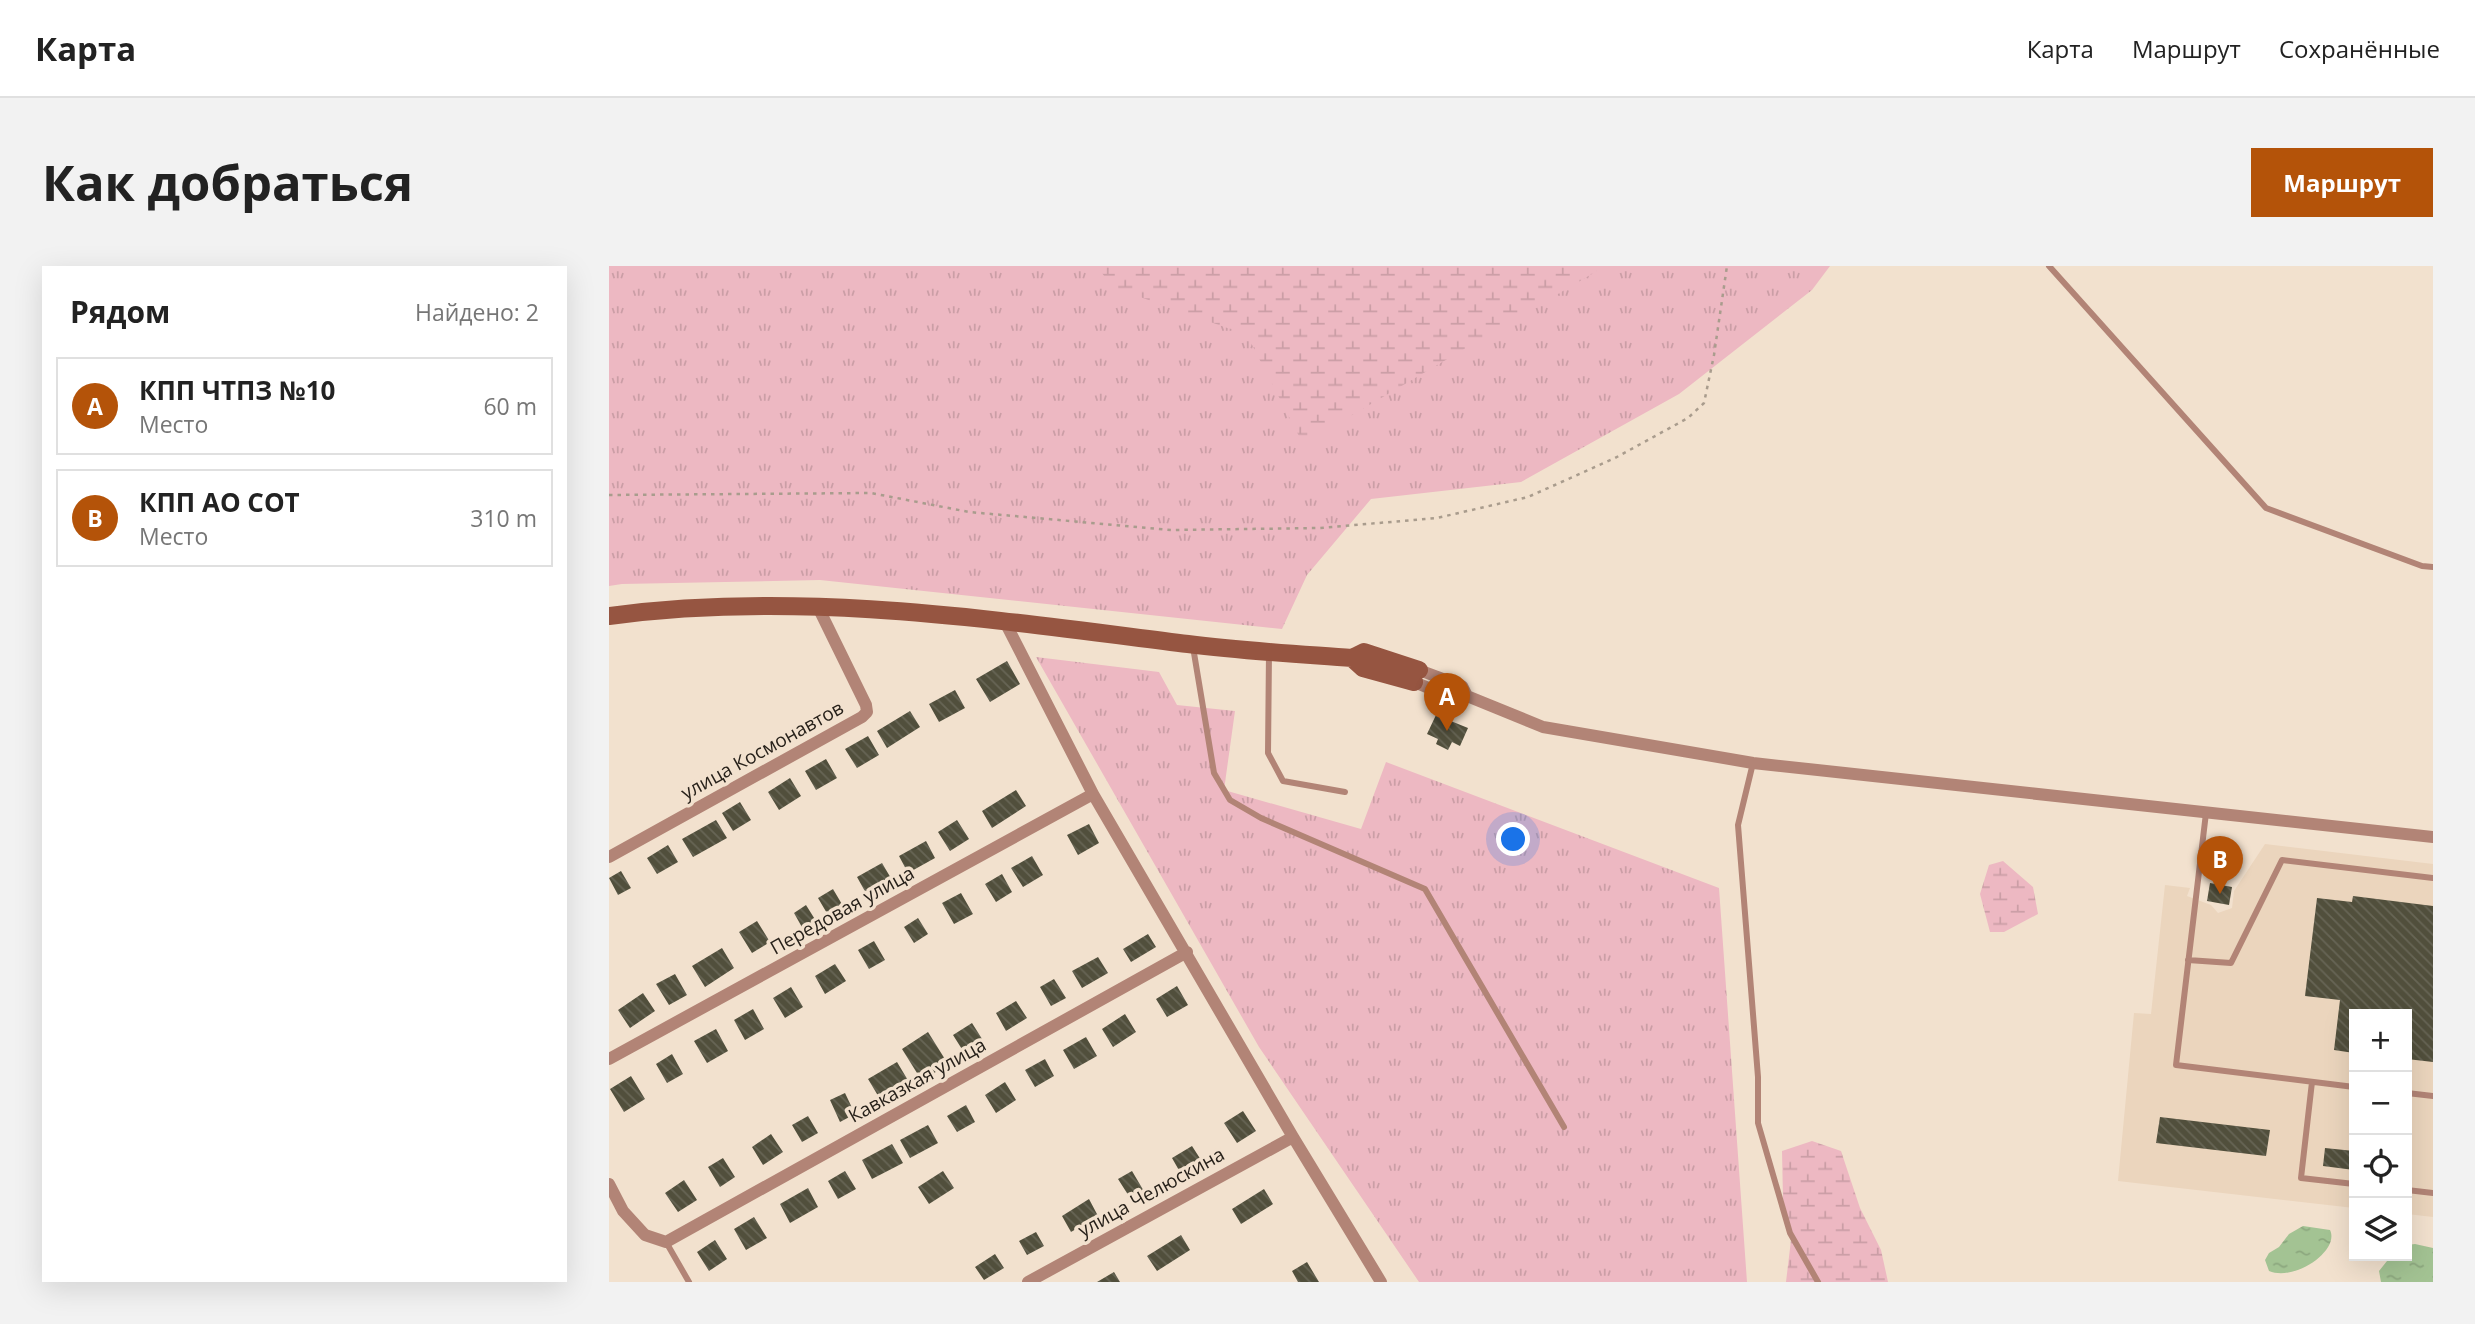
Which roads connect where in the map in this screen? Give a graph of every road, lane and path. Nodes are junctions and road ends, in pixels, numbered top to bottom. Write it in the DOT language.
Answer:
graph roads {
  1 [pos="1727,266"];
  2 [pos="2049,266"];
  3 [pos="609,495"];
  4 [pos="2433,567"];
  5 [pos="817,605"];
  6 [pos="609,617"];
  7 [pos="1004,620"];
  8 [pos="1192,645"];
  9 [pos="1269,652"];
  10 [pos="1416,676"];
  11 [pos="1753,763"];
  12 [pos="1345,792"];
  13 [pos="1093,794"];
  14 [pos="2206,811"];
  15 [pos="2433,837"];
  16 [pos="609,857"];
  17 [pos="2433,878"];
  18 [pos="1187,952"];
  19 [pos="2189,960"];
  20 [pos="609,1059"];
  21 [pos="2312,1082"];
  22 [pos="2349,1086"];
  23 [pos="2412,1094"];
  24 [pos="2433,1096"];
  25 [pos="1564,1127"];
  26 [pos="1293,1137"];
  27 [pos="2349,1183"];
  28 [pos="609,1184"];
  29 [pos="2412,1191"];
  30 [pos="2433,1193"];
  31 [pos="666,1242"];
  32 [pos="689,1282"];
  33 [pos="1027,1282"];
  34 [pos="1381,1282"];
  35 [pos="1818,1282"];
  1 -- 3 [label="path"];
  2 -- 4 [label="lane"];
  5 -- 6 [label="street"];
  5 -- 7 [label="street"];
  5 -- 16 [label="street, улица Космонавтов"];
  7 -- 8 [label="street"];
  7 -- 13 [label="street"];
  8 -- 9 [label="street"];
  8 -- 25 [label="lane"];
  9 -- 10 [label="street"];
  9 -- 12 [label="lane"];
  10 -- 11 [label="street"];
  11 -- 14 [label="street"];
  11 -- 35 [label="lane"];
  13 -- 18 [label="street"];
  13 -- 20 [label="street, Передовая улица"];
  14 -- 15 [label="street"];
  14 -- 19 [label="lane"];
  17 -- 19 [label="lane"];
  18 -- 26 [label="street"];
  18 -- 31 [label="street, Кавказкая улица"];
  19 -- 21 [label="lane"];
  21 -- 22 [label="lane"];
  21 -- 27 [label="lane"];
  23 -- 24 [label="lane"];
  26 -- 33 [label="street, улица Челюскина"];
  26 -- 34 [label="street"];
  28 -- 31 [label="street"];
  29 -- 30 [label="lane"];
  31 -- 32 [label="lane"];
}
